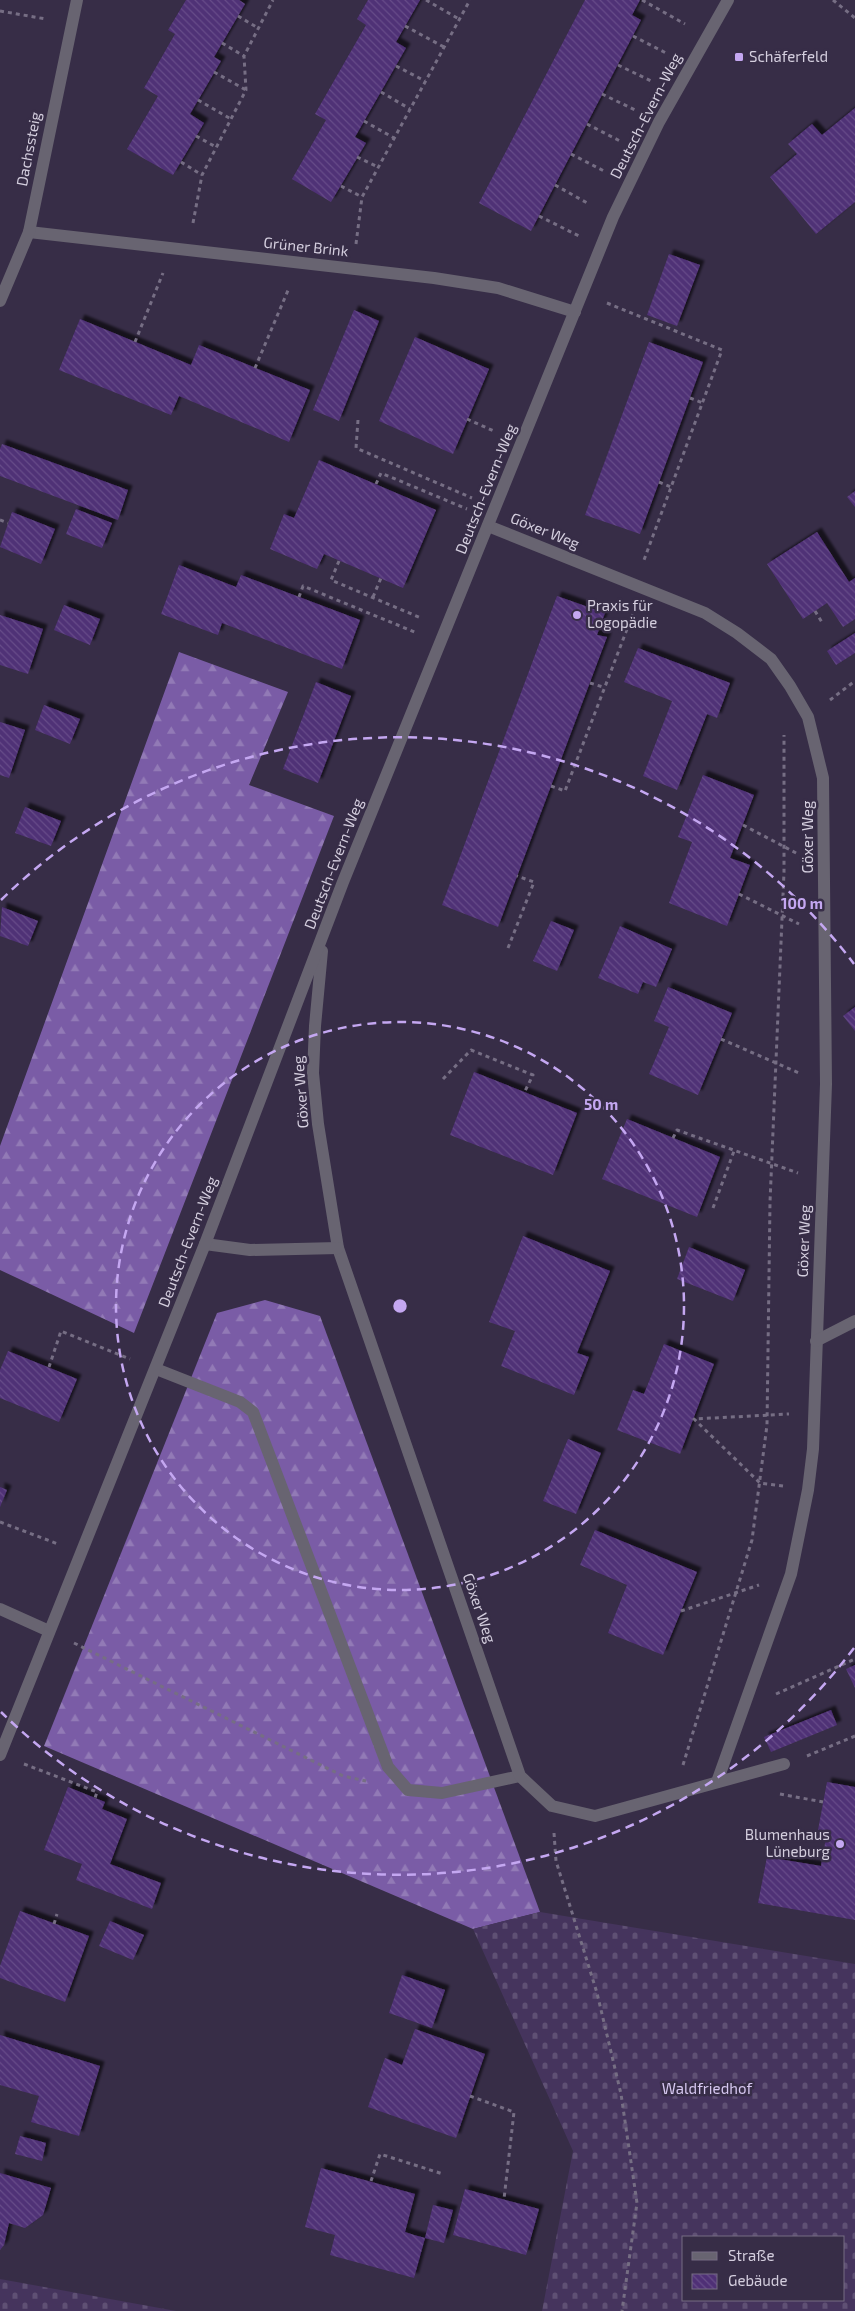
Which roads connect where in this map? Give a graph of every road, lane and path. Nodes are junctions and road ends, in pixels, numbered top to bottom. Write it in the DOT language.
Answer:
graph roads {
  1 [pos="77,0"];
  2 [pos="273,0"];
  3 [pos="426,0"];
  4 [pos="470,0"];
  5 [pos="642,0"];
  6 [pos="728,0"];
  7 [pos="833,0"];
  8 [pos="0,11"];
  9 [pos="238,16"];
  10 [pos="855,18"];
  11 [pos="459,19"];
  12 [pos="71,23"];
  13 [pos="405,26"];
  14 [pos="258,28"];
  15 [pos="633,36"];
  16 [pos="707,36"];
  17 [pos="222,43"];
  18 [pos="444,48"];
  19 [pos="244,56"];
  20 [pos="618,65"];
  21 [pos="396,66"];
  22 [pos="689,66"];
  23 [pos="214,72"];
  24 [pos="426,81"];
  25 [pos="246,90"];
  26 [pos="380,92"];
  27 [pos="674,93"];
  28 [pos="602,94"];
  29 [pos="198,100"];
  30 [pos="410,109"];
  31 [pos="231,119"];
  32 [pos="364,121"];
  33 [pos="659,122"];
  34 [pos="587,124"];
  35 [pos="196,136"];
  36 [pos="394,138"];
  37 [pos="216,147"];
  38 [pos="571,154"];
  39 [pos="644,154"];
  40 [pos="357,157"];
  41 [pos="181,162"];
  42 [pos="378,167"];
  43 [pos="202,175"];
  44 [pos="629,184"];
  45 [pos="555,185"];
  46 [pos="341,186"];
  47 [pos="362,197"];
  48 [pos="539,216"];
  49 [pos="613,217"];
  50 [pos="29,232"];
  51 [pos="601,248"];
  52 [pos="173,249"];
  53 [pos="187,250"];
  54 [pos="300,263"];
  55 [pos="353,269"];
  56 [pos="583,293"];
  57 [pos="0,301"];
  58 [pos="576,312"];
  59 [pos="135,342"];
  60 [pos="255,368"];
  61 [pos="690,398"];
  62 [pos="703,403"];
  63 [pos="468,419"];
  64 [pos="358,420"];
  65 [pos="522,444"];
  66 [pos="659,482"];
  67 [pos="376,484"];
  68 [pos="671,487"];
  69 [pos="492,517"];
  70 [pos="0,520"];
  71 [pos="8,523"];
  72 [pos="339,560"];
  73 [pos="381,578"];
  74 [pos="639,587"];
  75 [pos="299,597"];
  76 [pos="373,597"];
  77 [pos="815,611"];
  78 [pos="823,624"];
  79 [pos="446,628"];
  80 [pos="440,643"];
  81 [pos="855,681"];
  82 [pos="590,683"];
  83 [pos="603,688"];
  84 [pos="808,716"];
  85 [pos="784,729"];
  86 [pos="551,786"];
  87 [pos="743,825"];
  88 [pos="784,847"];
  89 [pos="824,868"];
  90 [pos="517,876"];
  91 [pos="739,894"];
  92 [pos="783,916"];
  93 [pos="324,932"];
  94 [pos="825,937"];
  95 [pos="508,948"];
  96 [pos="721,1040"];
  97 [pos="776,1063"];
  98 [pos="443,1079"];
  99 [pos="826,1084"];
  100 [pos="525,1091"];
  101 [pos="674,1138"];
  102 [pos="734,1151"];
  103 [pos="772,1165"];
  104 [pos="823,1181"];
  105 [pos="713,1208"];
  106 [pos="205,1244"];
  107 [pos="338,1248"];
  108 [pos="855,1321"];
  109 [pos="816,1341"];
  110 [pos="49,1366"];
  111 [pos="156,1369"];
  112 [pos="815,1412"];
  113 [pos="767,1415"];
  114 [pos="760,1483"];
  115 [pos="808,1490"];
  116 [pos="0,1522"];
  117 [pos="82,1554"];
  118 [pos="791,1574"];
  119 [pos="736,1592"];
  120 [pos="0,1609"];
  121 [pos="681,1611"];
  122 [pos="49,1630"];
  123 [pos="855,1659"];
  124 [pos="744,1709"];
  125 [pos="855,1736"];
  126 [pos="0,1755"];
  127 [pos="18,1762"];
  128 [pos="784,1764"];
  129 [pos="520,1776"];
  130 [pos="717,1782"];
  131 [pos="408,1790"];
  132 [pos="673,1795"];
  133 [pos="95,1798"];
  134 [pos="552,1806"];
  135 [pos="57,1914"];
  136 [pos="54,1924"];
  137 [pos="470,2096"];
  138 [pos="443,2174"];
  139 [pos="371,2181"];
  140 [pos="504,2199"];
  141 [pos="622,2311"];
  1 -- 12 [label="street, Dachssteig"];
  2 -- 14 [label="path"];
  3 -- 11 [label="path"];
  4 -- 11 [label="path"];
  5 -- 16 [label="path"];
  6 -- 16 [label="street, Deutsch-Evern-Weg"];
  7 -- 10 [label="path"];
  8 -- 12 [label="path"];
  9 -- 14 [label="path"];
  11 -- 18 [label="path"];
  12 -- 50 [label="street, Dachssteig"];
  13 -- 18 [label="path"];
  14 -- 19 [label="path"];
  15 -- 22 [label="path"];
  16 -- 22 [label="street, Deutsch-Evern-Weg"];
  17 -- 19 [label="path"];
  18 -- 24 [label="path"];
  19 -- 25 [label="path"];
  20 -- 27 [label="path"];
  21 -- 24 [label="path"];
  22 -- 27 [label="street, Deutsch-Evern-Weg"];
  23 -- 25 [label="path"];
  24 -- 30 [label="path"];
  25 -- 31 [label="path"];
  26 -- 30 [label="path"];
  27 -- 33 [label="street, Deutsch-Evern-Weg"];
  28 -- 33 [label="path"];
  29 -- 31 [label="path"];
  30 -- 36 [label="path"];
  31 -- 37 [label="path"];
  32 -- 36 [label="path"];
  33 -- 39 [label="street, Deutsch-Evern-Weg"];
  34 -- 39 [label="path"];
  35 -- 37 [label="path"];
  36 -- 42 [label="path"];
  37 -- 43 [label="path"];
  38 -- 44 [label="path"];
  39 -- 44 [label="street, Deutsch-Evern-Weg"];
  40 -- 42 [label="path"];
  41 -- 43 [label="path"];
  42 -- 47 [label="path"];
  43 -- 53 [label="path"];
  44 -- 49 [label="street, Deutsch-Evern-Weg"];
  45 -- 49 [label="path"];
  46 -- 47 [label="path"];
  47 -- 55 [label="path"];
  48 -- 51 [label="path"];
  49 -- 51 [label="street, Deutsch-Evern-Weg"];
  50 -- 52 [label="street, Grüner Brink"];
  50 -- 57 [label="street, Dachssteig"];
  51 -- 56 [label="street, Deutsch-Evern-Weg"];
  52 -- 53 [label="street, Grüner Brink"];
  52 -- 59 [label="path"];
  53 -- 54 [label="street, Grüner Brink"];
  54 -- 55 [label="street, Grüner Brink"];
  54 -- 60 [label="path"];
  55 -- 58 [label="street, Grüner Brink"];
  56 -- 58 [label="street, Deutsch-Evern-Weg"];
  56 -- 62 [label="path"];
  58 -- 65 [label="street, Deutsch-Evern-Weg"];
  61 -- 62 [label="path"];
  62 -- 68 [label="path"];
  63 -- 65 [label="path"];
  64 -- 69 [label="path"];
  65 -- 69 [label="street, Deutsch-Evern-Weg"];
  66 -- 68 [label="path"];
  67 -- 69 [label="path"];
  68 -- 74 [label="path"];
  69 -- 74 [label="street, Göxer Weg"];
  69 -- 79 [label="street, Deutsch-Evern-Weg"];
  70 -- 71 [label="path"];
  72 -- 76 [label="path"];
  73 -- 76 [label="path"];
  74 -- 83 [label="path"];
  74 -- 84 [label="street, Göxer Weg"];
  75 -- 80 [label="path"];
  76 -- 79 [label="path"];
  77 -- 78 [label="path"];
  79 -- 80 [label="street, Deutsch-Evern-Weg"];
  80 -- 93 [label="street, Deutsch-Evern-Weg"];
  81 -- 84 [label="path"];
  82 -- 83 [label="path"];
  83 -- 86 [label="path"];
  84 -- 89 [label="street, Göxer Weg"];
  85 -- 88 [label="path"];
  87 -- 88 [label="path"];
  88 -- 89 [label="path"];
  88 -- 92 [label="path"];
  89 -- 94 [label="street, Göxer Weg"];
  90 -- 95 [label="path"];
  91 -- 92 [label="path"];
  92 -- 94 [label="path"];
  92 -- 97 [label="path"];
  93 -- 106 [label="street, Deutsch-Evern-Weg"];
  93 -- 107 [label="street, Göxer Weg"];
  94 -- 99 [label="street, Göxer Weg"];
  96 -- 97 [label="path"];
  97 -- 99 [label="path"];
  97 -- 103 [label="path"];
  98 -- 100 [label="path"];
  99 -- 104 [label="street, Göxer Weg"];
  101 -- 102 [label="path"];
  102 -- 103 [label="path"];
  102 -- 105 [label="path"];
  103 -- 104 [label="path"];
  103 -- 113 [label="path"];
  104 -- 109 [label="street, Göxer Weg"];
  106 -- 107 [label="street"];
  106 -- 111 [label="street, Deutsch-Evern-Weg"];
  107 -- 129 [label="street, Göxer Weg"];
  108 -- 109 [label="street"];
  109 -- 112 [label="street, Göxer Weg"];
  110 -- 111 [label="path"];
  111 -- 117 [label="street, Deutsch-Evern-Weg"];
  111 -- 131 [label="street"];
  112 -- 113 [label="path"];
  112 -- 115 [label="street, Göxer Weg"];
  113 -- 114 [label="path"];
  113 -- 114 [label="path"];
  114 -- 115 [label="path"];
  114 -- 119 [label="path"];
  115 -- 118 [label="street, Göxer Weg"];
  116 -- 117 [label="path"];
  117 -- 122 [label="street, Deutsch-Evern-Weg"];
  118 -- 119 [label="path"];
  118 -- 124 [label="street, Göxer Weg"];
  119 -- 121 [label="path"];
  119 -- 132 [label="path"];
  120 -- 122 [label="street"];
  122 -- 126 [label="street, Deutsch-Evern-Weg"];
  122 -- 131 [label="path"];
  123 -- 124 [label="path"];
  124 -- 130 [label="street, Göxer Weg"];
  125 -- 128 [label="path"];
  127 -- 133 [label="path"];
  128 -- 130 [label="street"];
  129 -- 131 [label="street"];
  129 -- 134 [label="street, Göxer Weg"];
  130 -- 132 [label="street"];
  132 -- 134 [label="street"];
  134 -- 141 [label="path"];
  135 -- 136 [label="path"];
  137 -- 140 [label="path"];
  138 -- 139 [label="path"];
}
